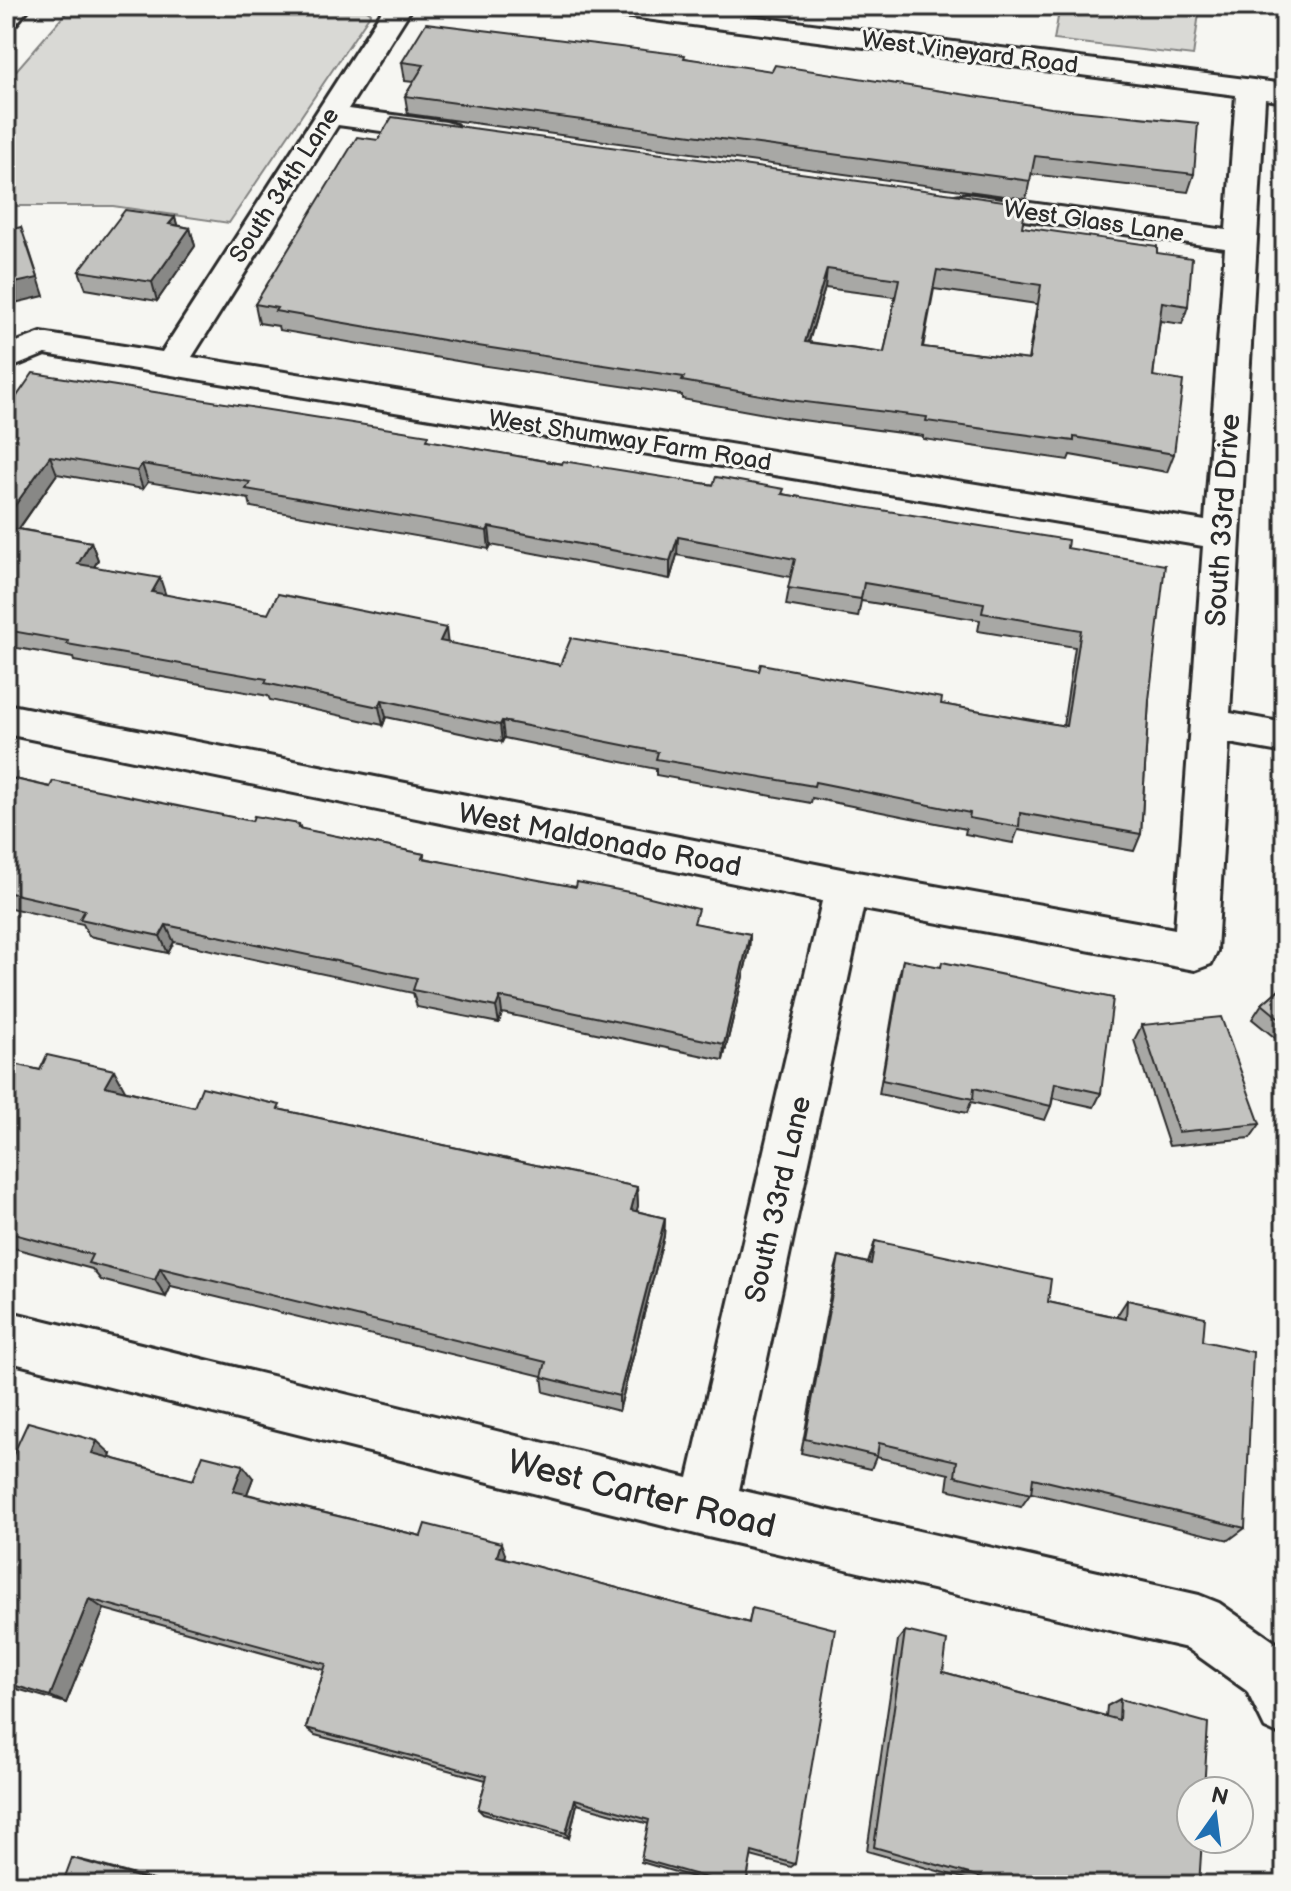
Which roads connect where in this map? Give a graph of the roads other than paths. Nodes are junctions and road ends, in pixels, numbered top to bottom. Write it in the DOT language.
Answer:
graph roads {
  1 [pos="17,6"];
  2 [pos="399,6"];
  3 [pos="607,6"];
  4 [pos="6,18"];
  5 [pos="1268,90"];
  6 [pos="330,115"];
  7 [pos="471,134"];
  8 [pos="942,200"];
  9 [pos="1241,241"];
  10 [pos="6,359"];
  11 [pos="170,365"];
  12 [pos="1220,536"];
  13 [pos="6,719"];
  14 [pos="1208,724"];
  15 [pos="1285,738"];
  16 [pos="846,888"];
  17 [pos="1195,951"];
  18 [pos="10,1346"];
  19 [pos="708,1510"];
  20 [pos="1276,1690"];
  1 -- 4 [label="street"];
  2 -- 6 [label="street, South 34th Lane"];
  3 -- 5 [label="street, West Vineyard Road"];
  5 -- 9 [label="street, South 33rd Drive"];
  6 -- 7 [label="street"];
  6 -- 11 [label="street, South 34th Lane"];
  8 -- 9 [label="street, West Glass Lane"];
  9 -- 12 [label="street, South 33rd Drive"];
  10 -- 11 [label="street, West Shumway Farm Road"];
  11 -- 12 [label="street, West Shumway Farm Road"];
  12 -- 14 [label="street, South 33rd Drive"];
  13 -- 16 [label="street, West Maldonado Road"];
  14 -- 15 [label="street"];
  14 -- 17 [label="street, South 33rd Drive"];
  16 -- 17 [label="street, West Maldonado Road"];
  16 -- 19 [label="street, South 33rd Lane"];
  18 -- 19 [label="street, West Carter Road"];
  19 -- 20 [label="street, West Carter Road"];
}
